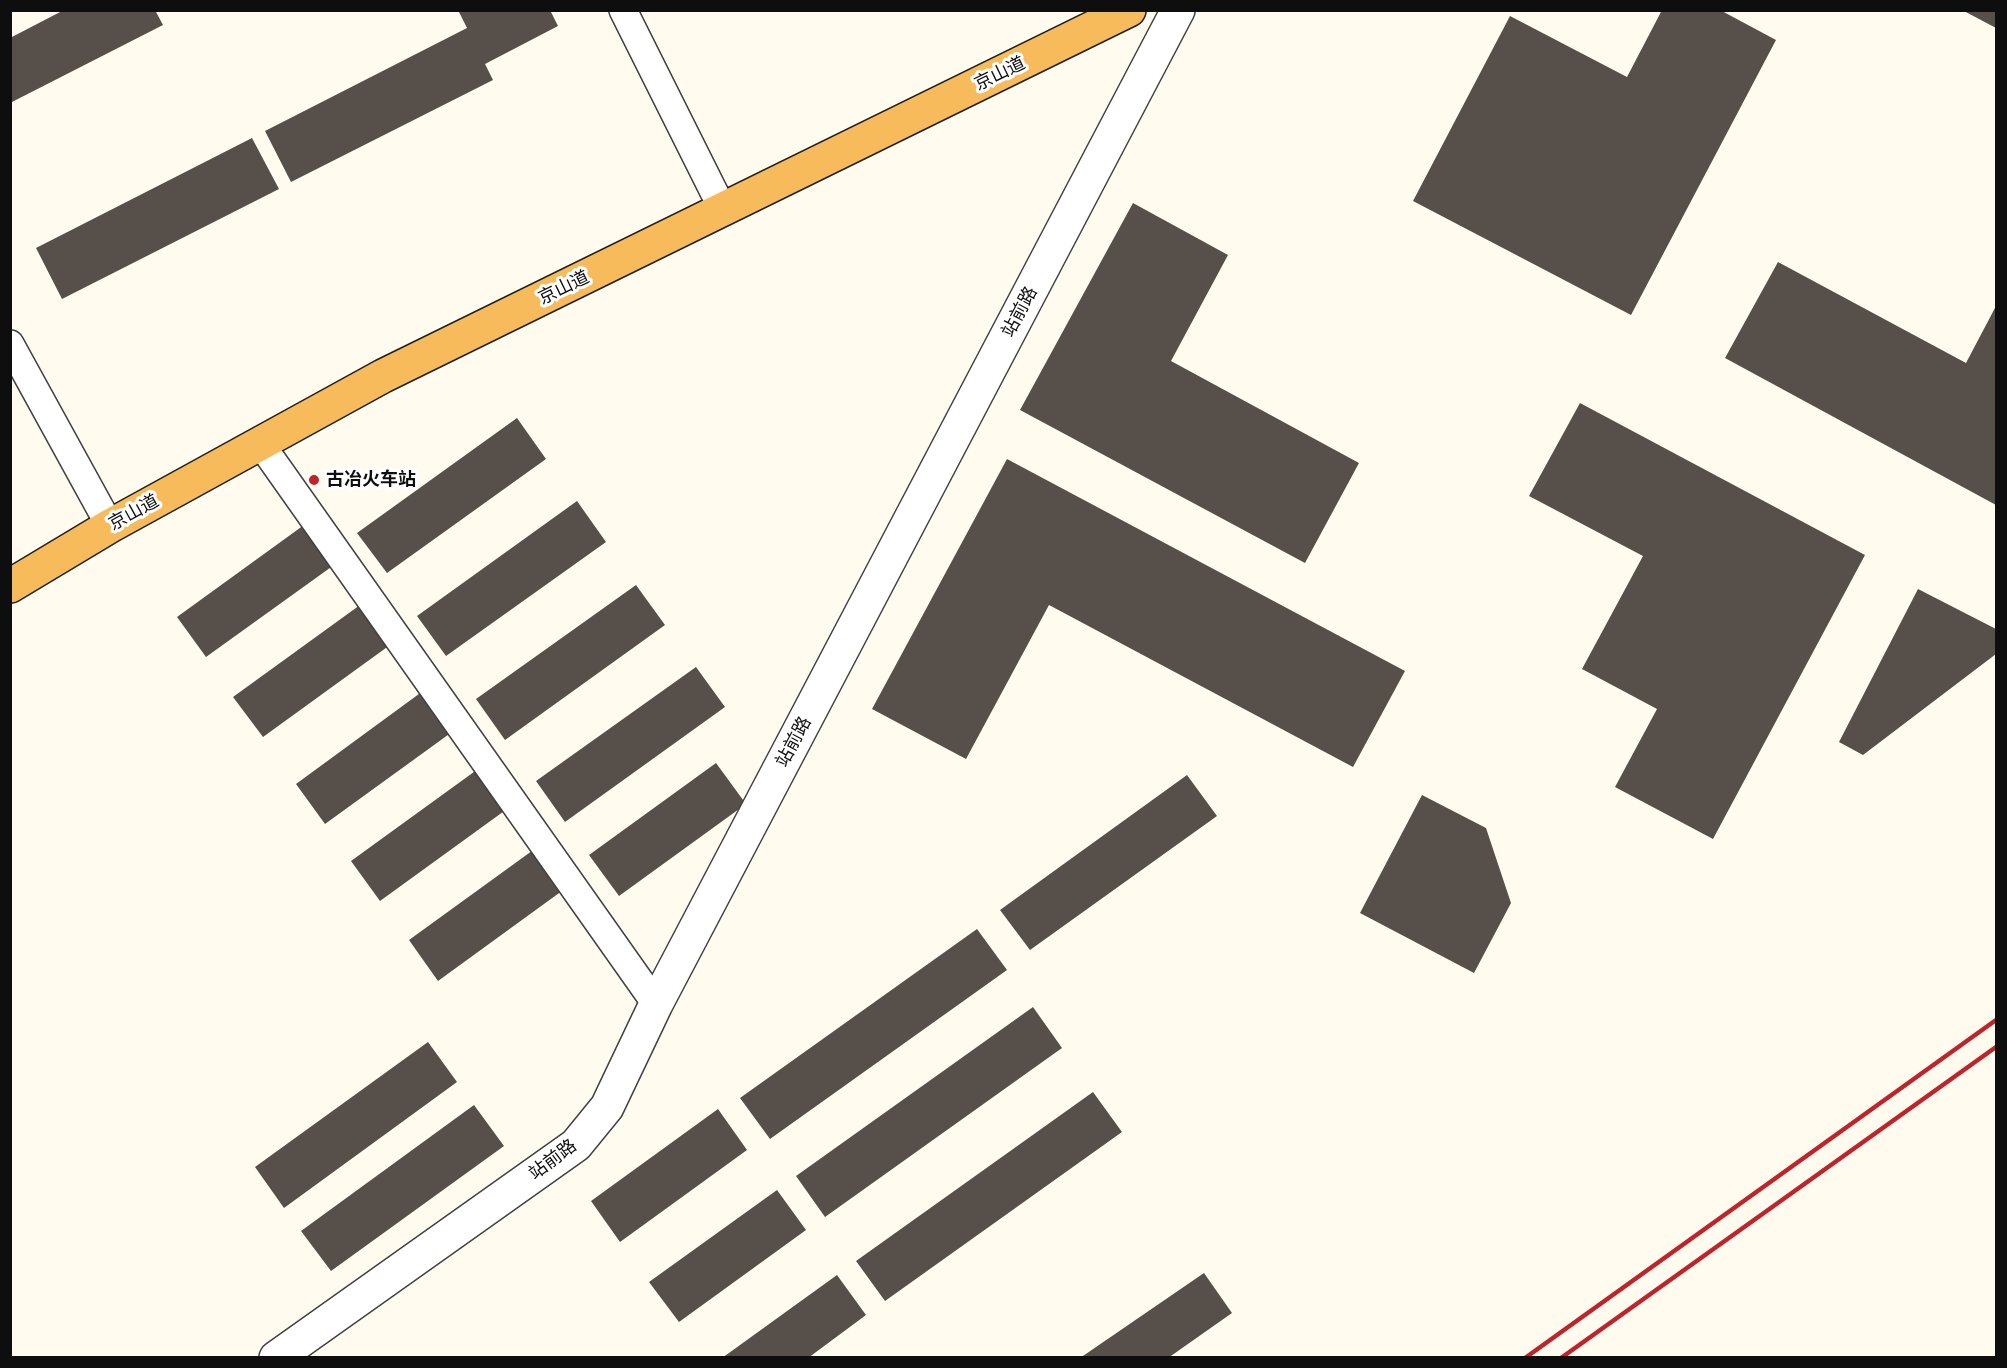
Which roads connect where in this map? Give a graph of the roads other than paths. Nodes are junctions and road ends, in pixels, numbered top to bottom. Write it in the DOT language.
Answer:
graph roads {
  1 [pos="623,10"];
  2 [pos="1129,10"];
  3 [pos="1178,10"];
  4 [pos="723,210"];
  5 [pos="10,344"];
  6 [pos="260,443"];
  7 [pos="110,526"];
  8 [pos="10,586"];
  9 [pos="656,1004"];
  10 [pos="276,1358"];
  1 -- 4 [label="street"];
  2 -- 4 [label="highway, 京山道"];
  3 -- 9 [label="street, 站前路"];
  4 -- 6 [label="highway, 京山道"];
  5 -- 7 [label="street"];
  6 -- 7 [label="highway, 京山道"];
  6 -- 9 [label="street"];
  7 -- 8 [label="highway, 京山道"];
  9 -- 10 [label="street, 站前路"];
}
